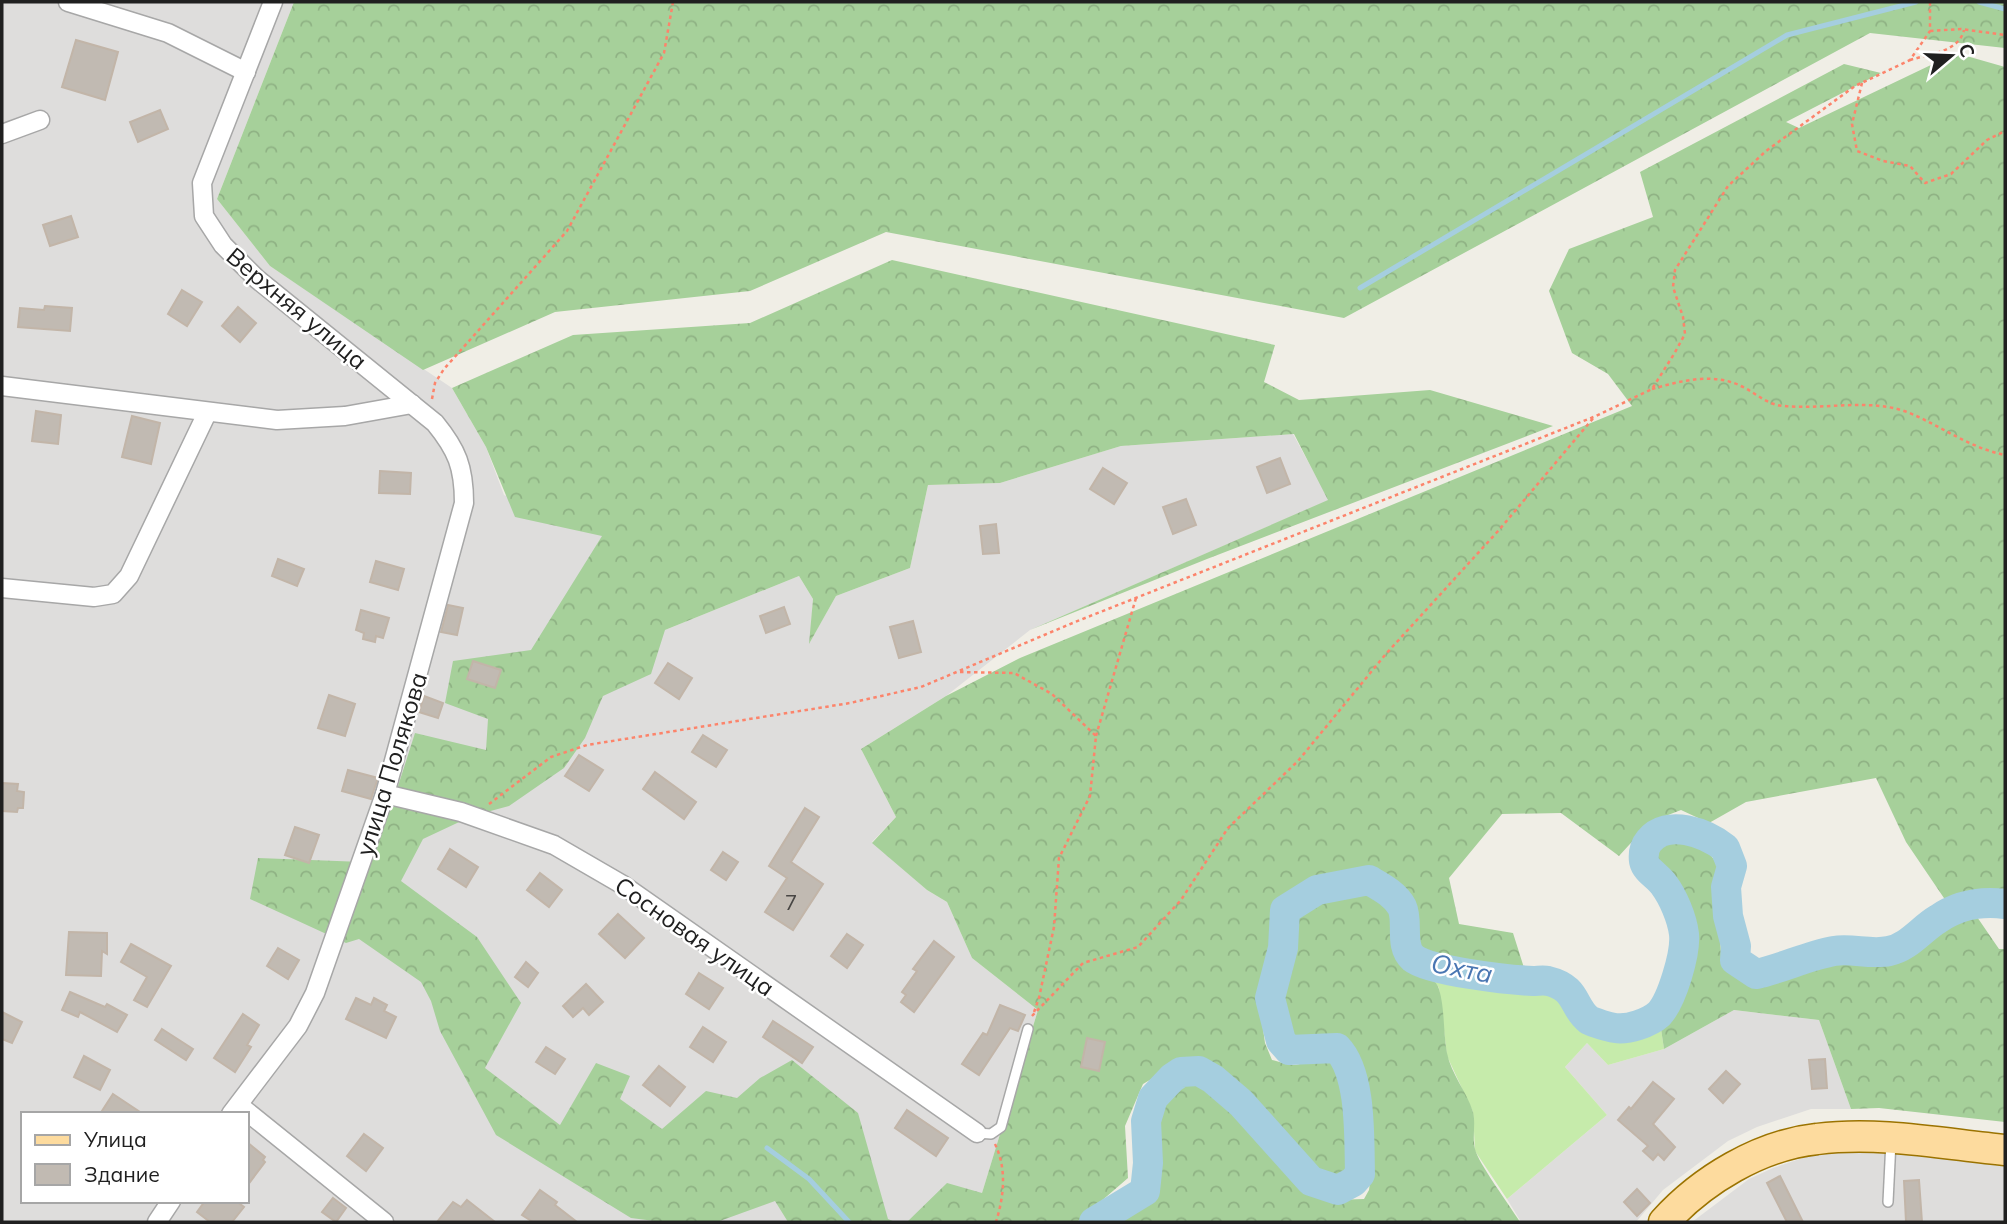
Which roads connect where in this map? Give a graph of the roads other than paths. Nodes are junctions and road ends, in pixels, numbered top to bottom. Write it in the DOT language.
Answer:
graph roads {
  1 [pos="68,2"];
  2 [pos="273,2"];
  3 [pos="246,72"];
  4 [pos="40,120"];
  5 [pos="2,134"];
  6 [pos="2,387"];
  7 [pos="412,404"];
  8 [pos="207,413"];
  9 [pos="2,588"];
  10 [pos="385,794"];
  11 [pos="1028,1028"];
  12 [pos="235,1110"];
  13 [pos="248,1120"];
  14 [pos="984,1133"];
  15 [pos="1892,1139"];
  16 [pos="2005,1150"];
  17 [pos="1888,1202"];
  18 [pos="170,1203"];
  19 [pos="157,1222"];
  20 [pos="384,1222"];
  21 [pos="1664,1222"];
  1 -- 3 [label="street"];
  2 -- 3 [label="street, Верхняя улица"];
  3 -- 7 [label="street, Верхняя улица"];
  4 -- 5 [label="street"];
  6 -- 8 [label="street"];
  7 -- 8 [label="street"];
  7 -- 10 [label="street, улица Полякова"];
  8 -- 9 [label="street"];
  10 -- 12 [label="street, улица Полякова"];
  10 -- 14 [label="street, Сосновая улица"];
  11 -- 14 [label="lane"];
  13 -- 20 [label="street"];
  15 -- 16 [label="main road"];
  15 -- 17 [label="lane"];
  15 -- 21 [label="main road"];
  18 -- 19 [label="street"];
}
